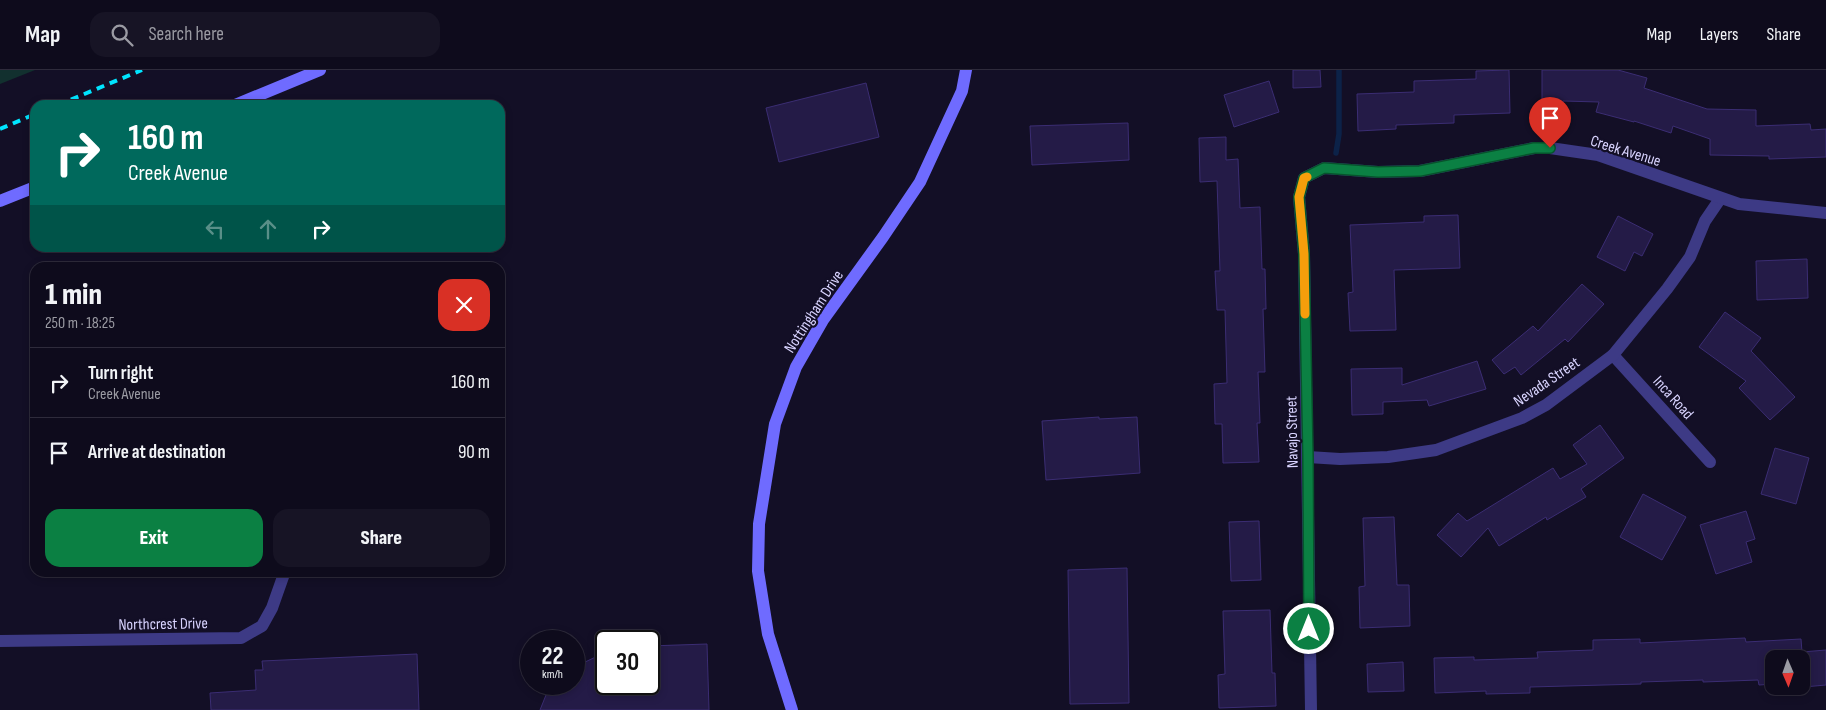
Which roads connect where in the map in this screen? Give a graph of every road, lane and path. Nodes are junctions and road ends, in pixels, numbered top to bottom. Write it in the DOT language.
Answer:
graph roads {
  1 [pos="320,70"];
  2 [pos="966,70"];
  3 [pos="247,100"];
  4 [pos="1324,168"];
  5 [pos="30,189"];
  6 [pos="1720,199"];
  7 [pos="0,201"];
  8 [pos="1826,213"];
  9 [pos="1613,355"];
  10 [pos="1308,457"];
  11 [pos="1710,462"];
  12 [pos="283,577"];
  13 [pos="0,641"];
  14 [pos="792,710"];
  15 [pos="1312,710"];
  1 -- 3 [label="street"];
  2 -- 14 [label="street, Nottingham Drive"];
  4 -- 6 [label="street, Creek Avenue"];
  4 -- 10 [label="street, Navajo Street"];
  5 -- 7 [label="street"];
  6 -- 8 [label="street, Creek Avenue"];
  6 -- 9 [label="street, Nevada Street"];
  9 -- 10 [label="street, Nevada Street"];
  9 -- 11 [label="street, Inca Road"];
  10 -- 15 [label="street, Navajo Street"];
  12 -- 13 [label="street, Northcrest Drive"];
}
